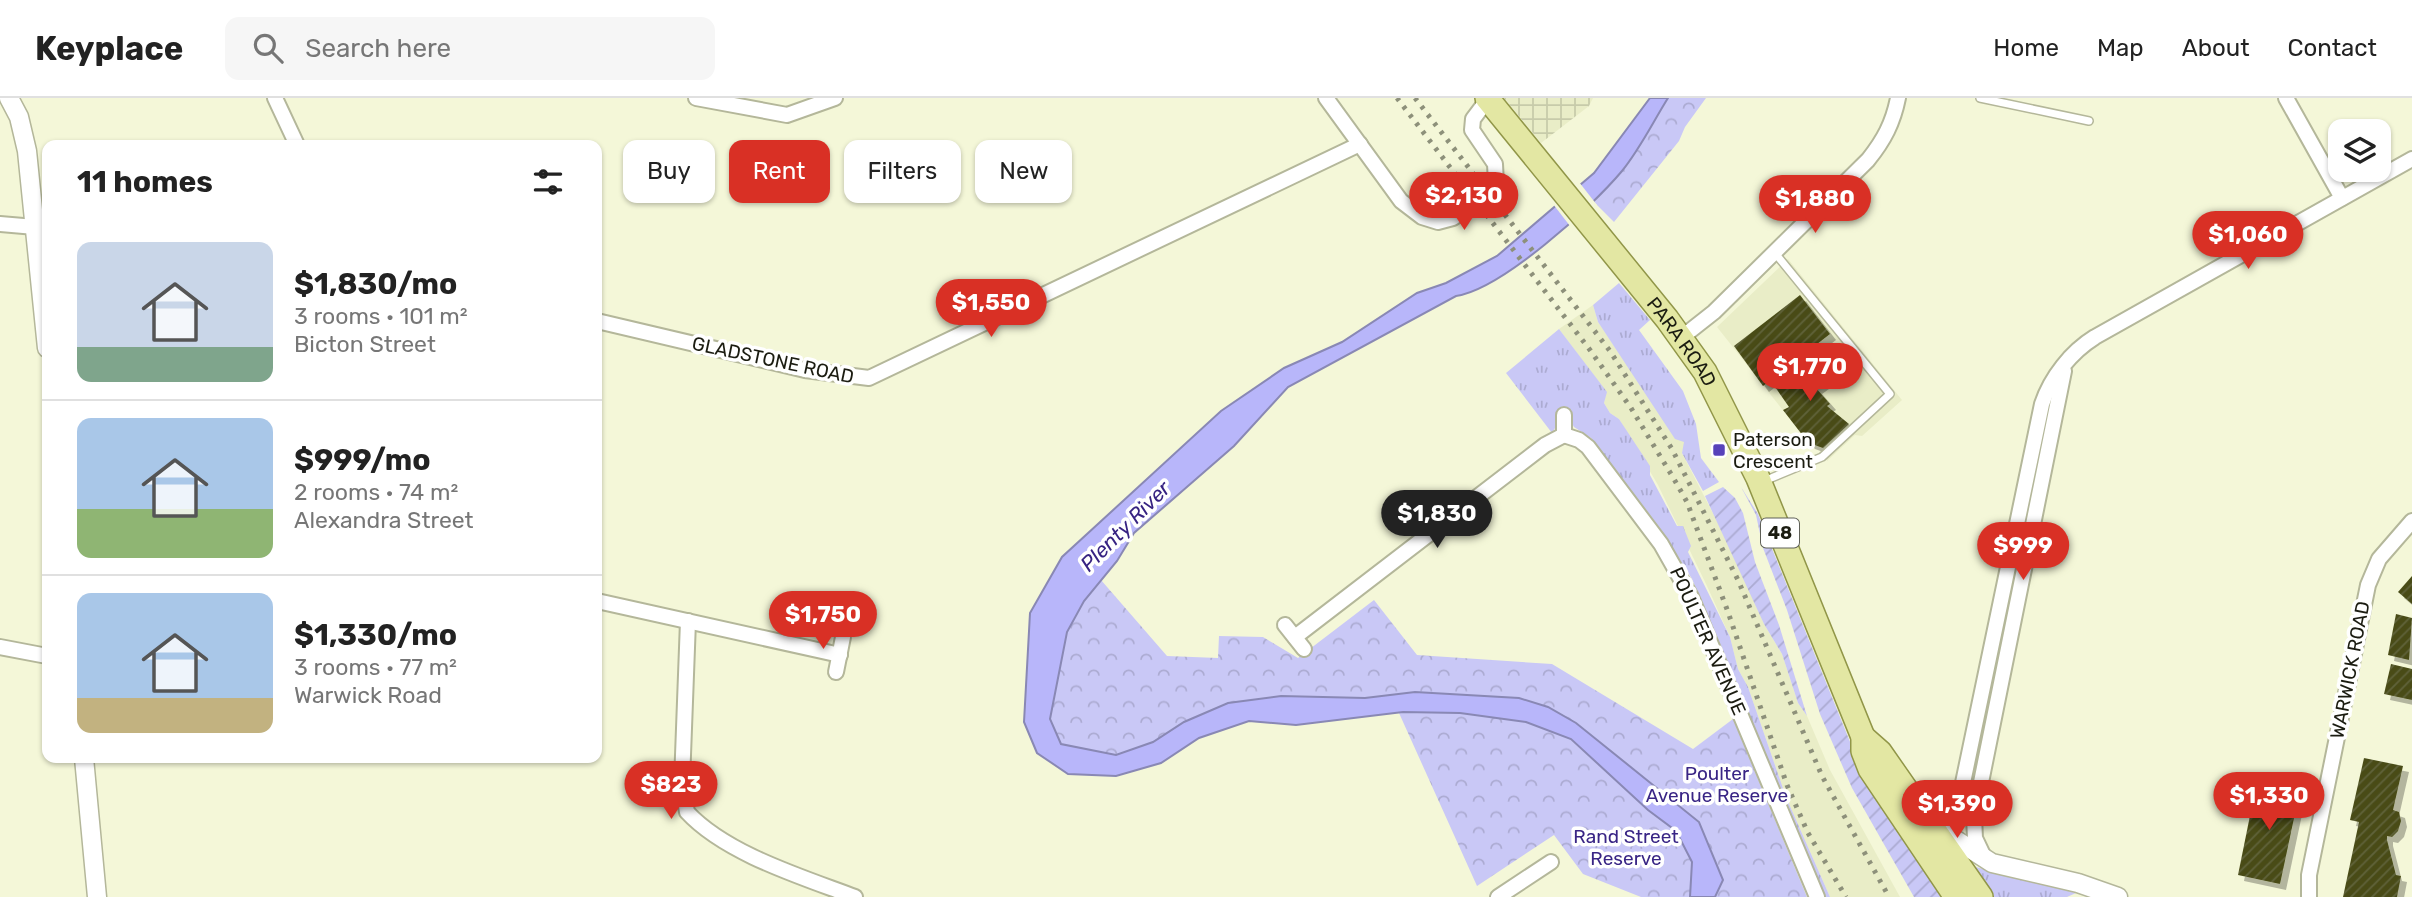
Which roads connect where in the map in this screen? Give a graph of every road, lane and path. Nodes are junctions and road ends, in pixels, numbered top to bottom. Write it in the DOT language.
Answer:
graph roads {
  1 [pos="9,98"];
  2 [pos="275,98"];
  3 [pos="696,98"];
  4 [pos="835,98"];
  5 [pos="1326,98"];
  6 [pos="1898,98"];
  7 [pos="1980,98"];
  8 [pos="2286,98"];
  9 [pos="1488,99"];
  10 [pos="2089,121"];
  11 [pos="295,140"];
  12 [pos="1360,144"];
  13 [pos="2412,159"];
  14 [pos="2342,198"];
  15 [pos="0,224"];
  16 [pos="35,227"];
  17 [pos="1773,250"];
  18 [pos="42,298"];
  19 [pos="602,322"];
  20 [pos="1681,338"];
  21 [pos="1564,415"];
  22 [pos="1564,435"];
  23 [pos="1760,483"];
  24 [pos="2412,521"];
  25 [pos="602,602"];
  26 [pos="688,621"];
  27 [pos="843,637"];
  28 [pos="1295,637"];
  29 [pos="0,647"];
  30 [pos="42,655"];
  31 [pos="840,655"];
  32 [pos="836,672"];
  33 [pos="1863,737"];
  34 [pos="84,763"];
  35 [pos="1931,823"];
  36 [pos="1986,860"];
  37 [pos="1551,863"];
  38 [pos="2309,874"];
  39 [pos="97,897"];
  40 [pos="855,897"];
  41 [pos="1498,897"];
  42 [pos="1816,897"];
  43 [pos="1956,897"];
  44 [pos="1981,897"];
  45 [pos="2118,897"];
  46 [pos="2300,897"];
  47 [pos="2309,897"];
  1 -- 16 [label="street"];
  2 -- 11 [label="street"];
  3 -- 4 [label="street"];
  5 -- 12 [label="street"];
  6 -- 17 [label="street"];
  7 -- 10 [label="lane"];
  8 -- 14 [label="street"];
  9 -- 12 [label="street"];
  9 -- 20 [label="main road, PARA ROAD / 48"];
  12 -- 19 [label="street, GLADSTONE ROAD"];
  13 -- 14 [label="street"];
  14 -- 36 [label="street"];
  15 -- 16 [label="street"];
  16 -- 18 [label="street"];
  17 -- 20 [label="street"];
  17 -- 23 [label="lane"];
  20 -- 23 [label="main road, PARA ROAD / 48"];
  21 -- 22 [label="street"];
  22 -- 28 [label="street"];
  22 -- 42 [label="street, POULTER AVENUE"];
  23 -- 33 [label="main road, PARA ROAD / 48"];
  24 -- 38 [label="street, WARWICK ROAD"];
  25 -- 26 [label="street"];
  26 -- 31 [label="street"];
  26 -- 40 [label="street"];
  27 -- 31 [label="street"];
  29 -- 30 [label="street"];
  31 -- 32 [label="street"];
  33 -- 35 [label="main road, PARA ROAD / 48"];
  33 -- 43 [label="main road, PARA ROAD / 48"];
  34 -- 39 [label="street"];
  35 -- 36 [label="street"];
  35 -- 44 [label="main road, PARA ROAD / 48"];
  36 -- 45 [label="street"];
  37 -- 41 [label="street"];
  38 -- 46 [label="street, WARWICK ROAD"];
  38 -- 47 [label="street, WARWICK ROAD"];
}
